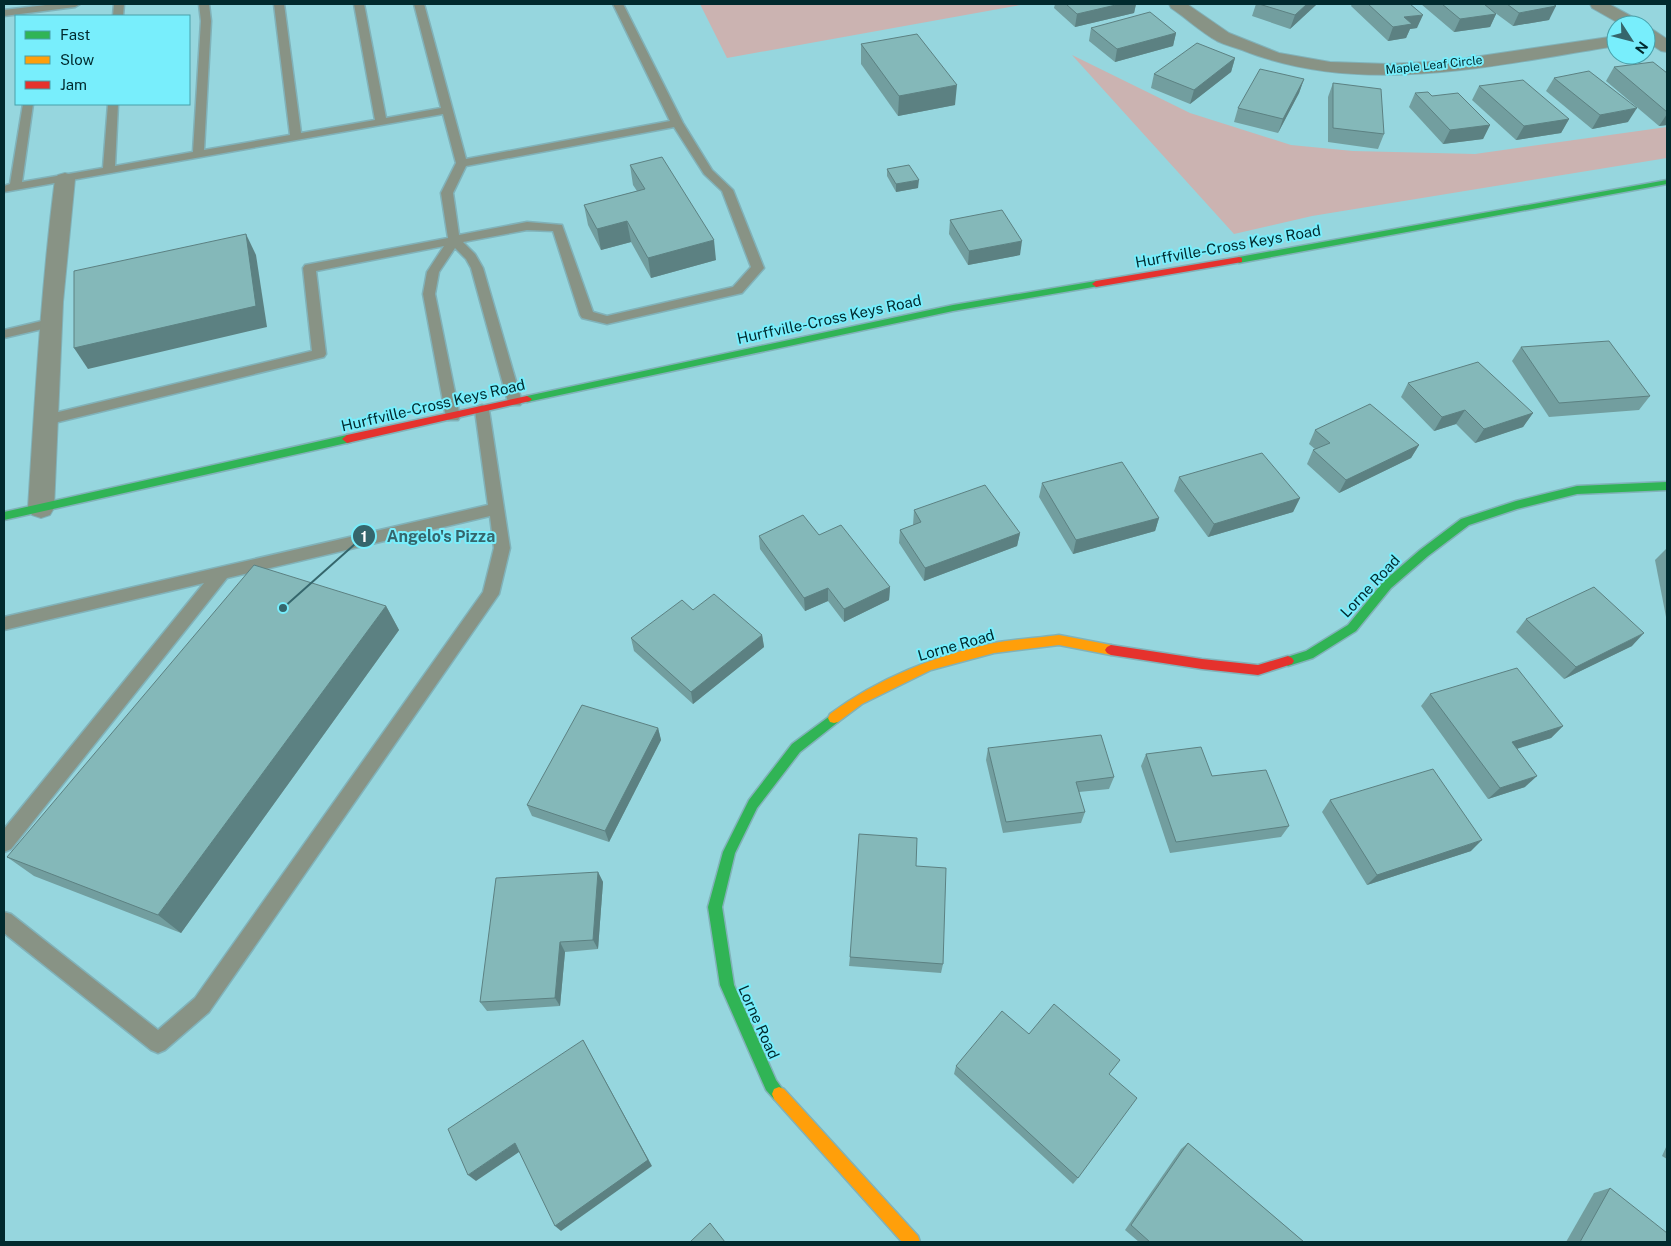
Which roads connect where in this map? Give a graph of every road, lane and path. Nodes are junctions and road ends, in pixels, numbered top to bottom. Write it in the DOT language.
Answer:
graph roads {
  1 [pos="75,4"];
  2 [pos="204,4"];
  3 [pos="279,4"];
  4 [pos="359,4"];
  5 [pos="419,4"];
  6 [pos="618,4"];
  7 [pos="1177,4"];
  8 [pos="1598,4"];
  9 [pos="43,12"];
  10 [pos="4,13"];
  11 [pos="1617,15"];
  12 [pos="1656,38"];
  13 [pos="1606,42"];
  14 [pos="1667,47"];
  15 [pos="28,105"];
  16 [pos="113,105"];
  17 [pos="447,110"];
  18 [pos="380,122"];
  19 [pos="676,123"];
  20 [pos="296,138"];
  21 [pos="198,155"];
  22 [pos="462,163"];
  23 [pos="109,171"];
  24 [pos="65,179"];
  25 [pos="1667,182"];
  26 [pos="9,188"];
  27 [pos="454,240"];
  28 [pos="50,323"];
  29 [pos="4,334"];
  30 [pos="515,402"];
  31 [pos="482,410"];
  32 [pos="453,417"];
  33 [pos="46,420"];
  34 [pos="1667,486"];
  35 [pos="42,508"];
  36 [pos="496,509"];
  37 [pos="9,515"];
  38 [pos="4,521"];
  39 [pos="223,571"];
  40 [pos="4,623"];
  41 [pos="4,843"];
  42 [pos="4,920"];
  43 [pos="912,1242"];
  1 -- 9 [label="lane"];
  2 -- 21 [label="lane"];
  3 -- 20 [label="lane"];
  4 -- 18 [label="lane"];
  5 -- 17 [label="lane"];
  6 -- 19 [label="lane"];
  7 -- 13 [label="street, Maple Leaf Circle"];
  8 -- 11 [label="street"];
  9 -- 10 [label="lane"];
  12 -- 14 [label="street"];
  15 -- 26 [label="lane"];
  16 -- 23 [label="lane"];
  17 -- 18 [label="lane"];
  17 -- 22 [label="lane"];
  18 -- 20 [label="lane"];
  19 -- 22 [label="lane"];
  19 -- 27 [label="lane"];
  20 -- 21 [label="lane"];
  21 -- 23 [label="lane"];
  22 -- 27 [label="lane"];
  23 -- 24 [label="lane"];
  24 -- 26 [label="lane"];
  24 -- 28 [label="street"];
  25 -- 30 [label="main road, Hurffville-Cross Keys Road"];
  27 -- 30 [label="lane"];
  27 -- 32 [label="lane"];
  27 -- 33 [label="lane"];
  28 -- 29 [label="lane"];
  28 -- 33 [label="street"];
  30 -- 31 [label="main road, Hurffville-Cross Keys Road"];
  31 -- 32 [label="main road, Hurffville-Cross Keys Road"];
  31 -- 36 [label="lane"];
  32 -- 35 [label="main road, Hurffville-Cross Keys Road"];
  33 -- 35 [label="street"];
  34 -- 43 [label="main road, Lorne Road"];
  35 -- 37 [label="main road, Hurffville-Cross Keys Road"];
  36 -- 39 [label="lane"];
  36 -- 42 [label="lane"];
  37 -- 38 [label="main road, Hurffville-Cross Keys Road"];
  39 -- 40 [label="lane"];
  39 -- 41 [label="lane"];
}
